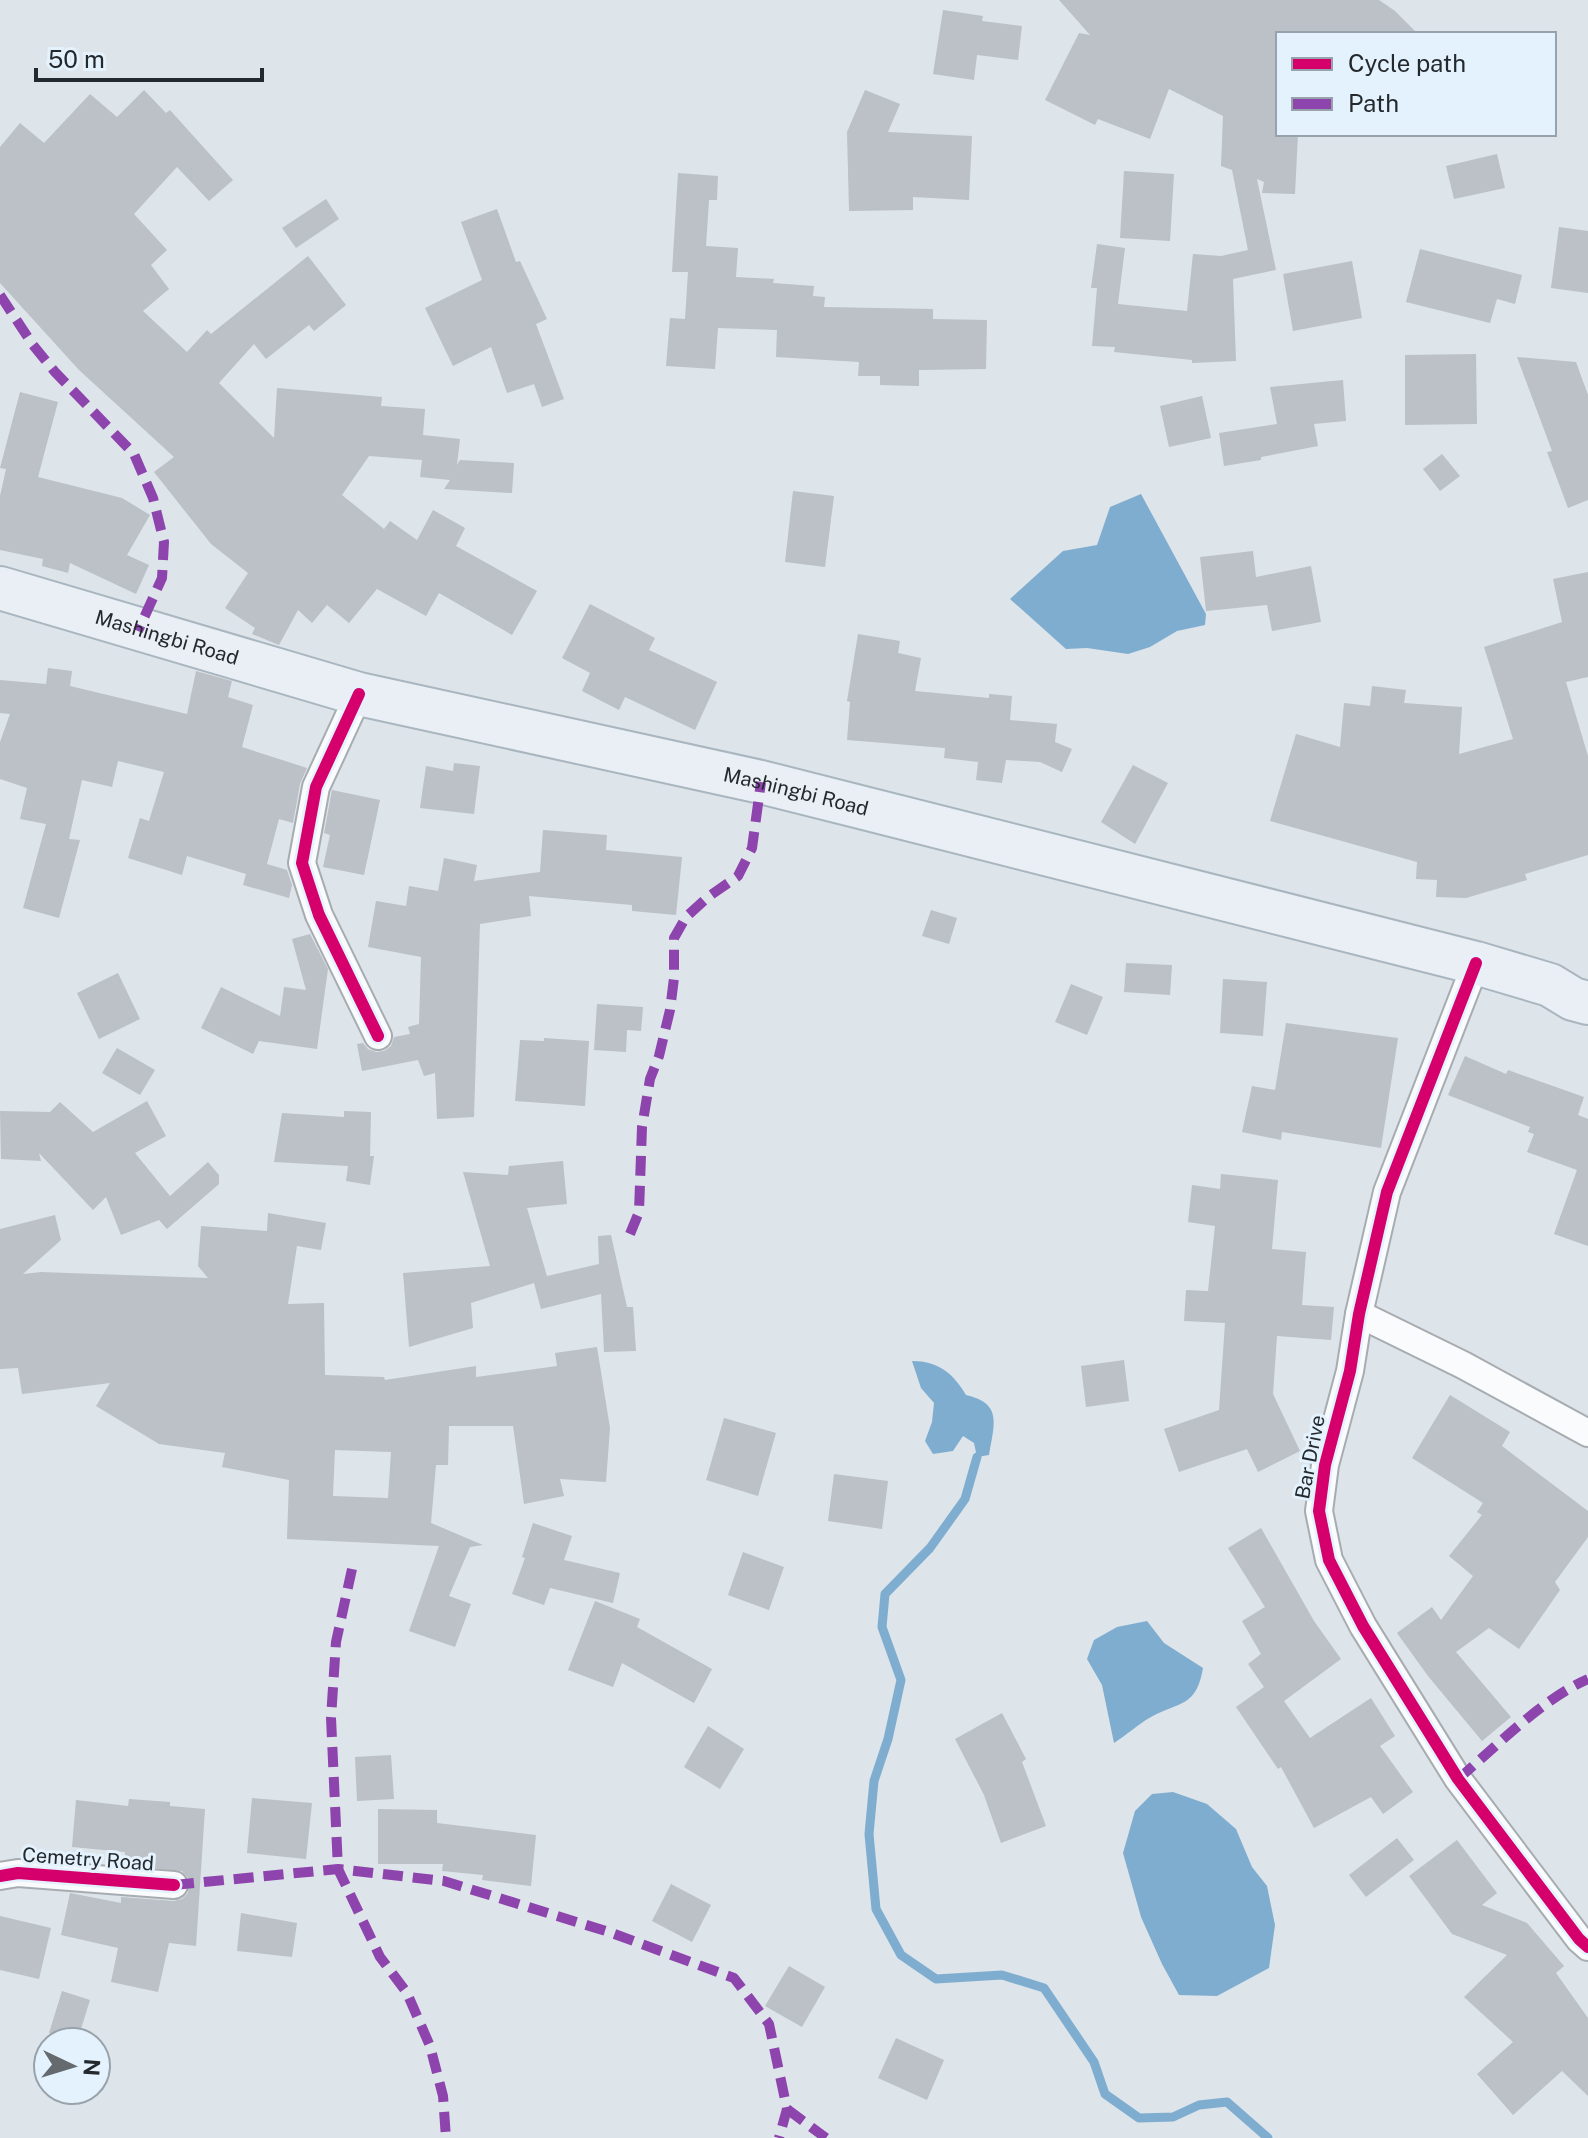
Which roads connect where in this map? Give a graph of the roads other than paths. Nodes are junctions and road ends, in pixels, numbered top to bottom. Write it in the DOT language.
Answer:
graph roads {
  1 [pos="0,588"];
  2 [pos="359,694"];
  3 [pos="1476,963"];
  4 [pos="1588,1003"];
  5 [pos="378,1036"];
  6 [pos="1359,1314"];
  7 [pos="1588,1433"];
  8 [pos="0,1876"];
  9 [pos="174,1885"];
  10 [pos="1588,1947"];
  1 -- 2 [label="main road, Mashingbi Road"];
  2 -- 3 [label="main road, Mashingbi Road"];
  2 -- 5 [label="street"];
  3 -- 4 [label="main road, Mashingbi Road"];
  3 -- 6 [label="street, Bar Drive"];
  6 -- 7 [label="street"];
  6 -- 10 [label="street, Bar Drive"];
  8 -- 9 [label="street, Cemetry Road"];
}
